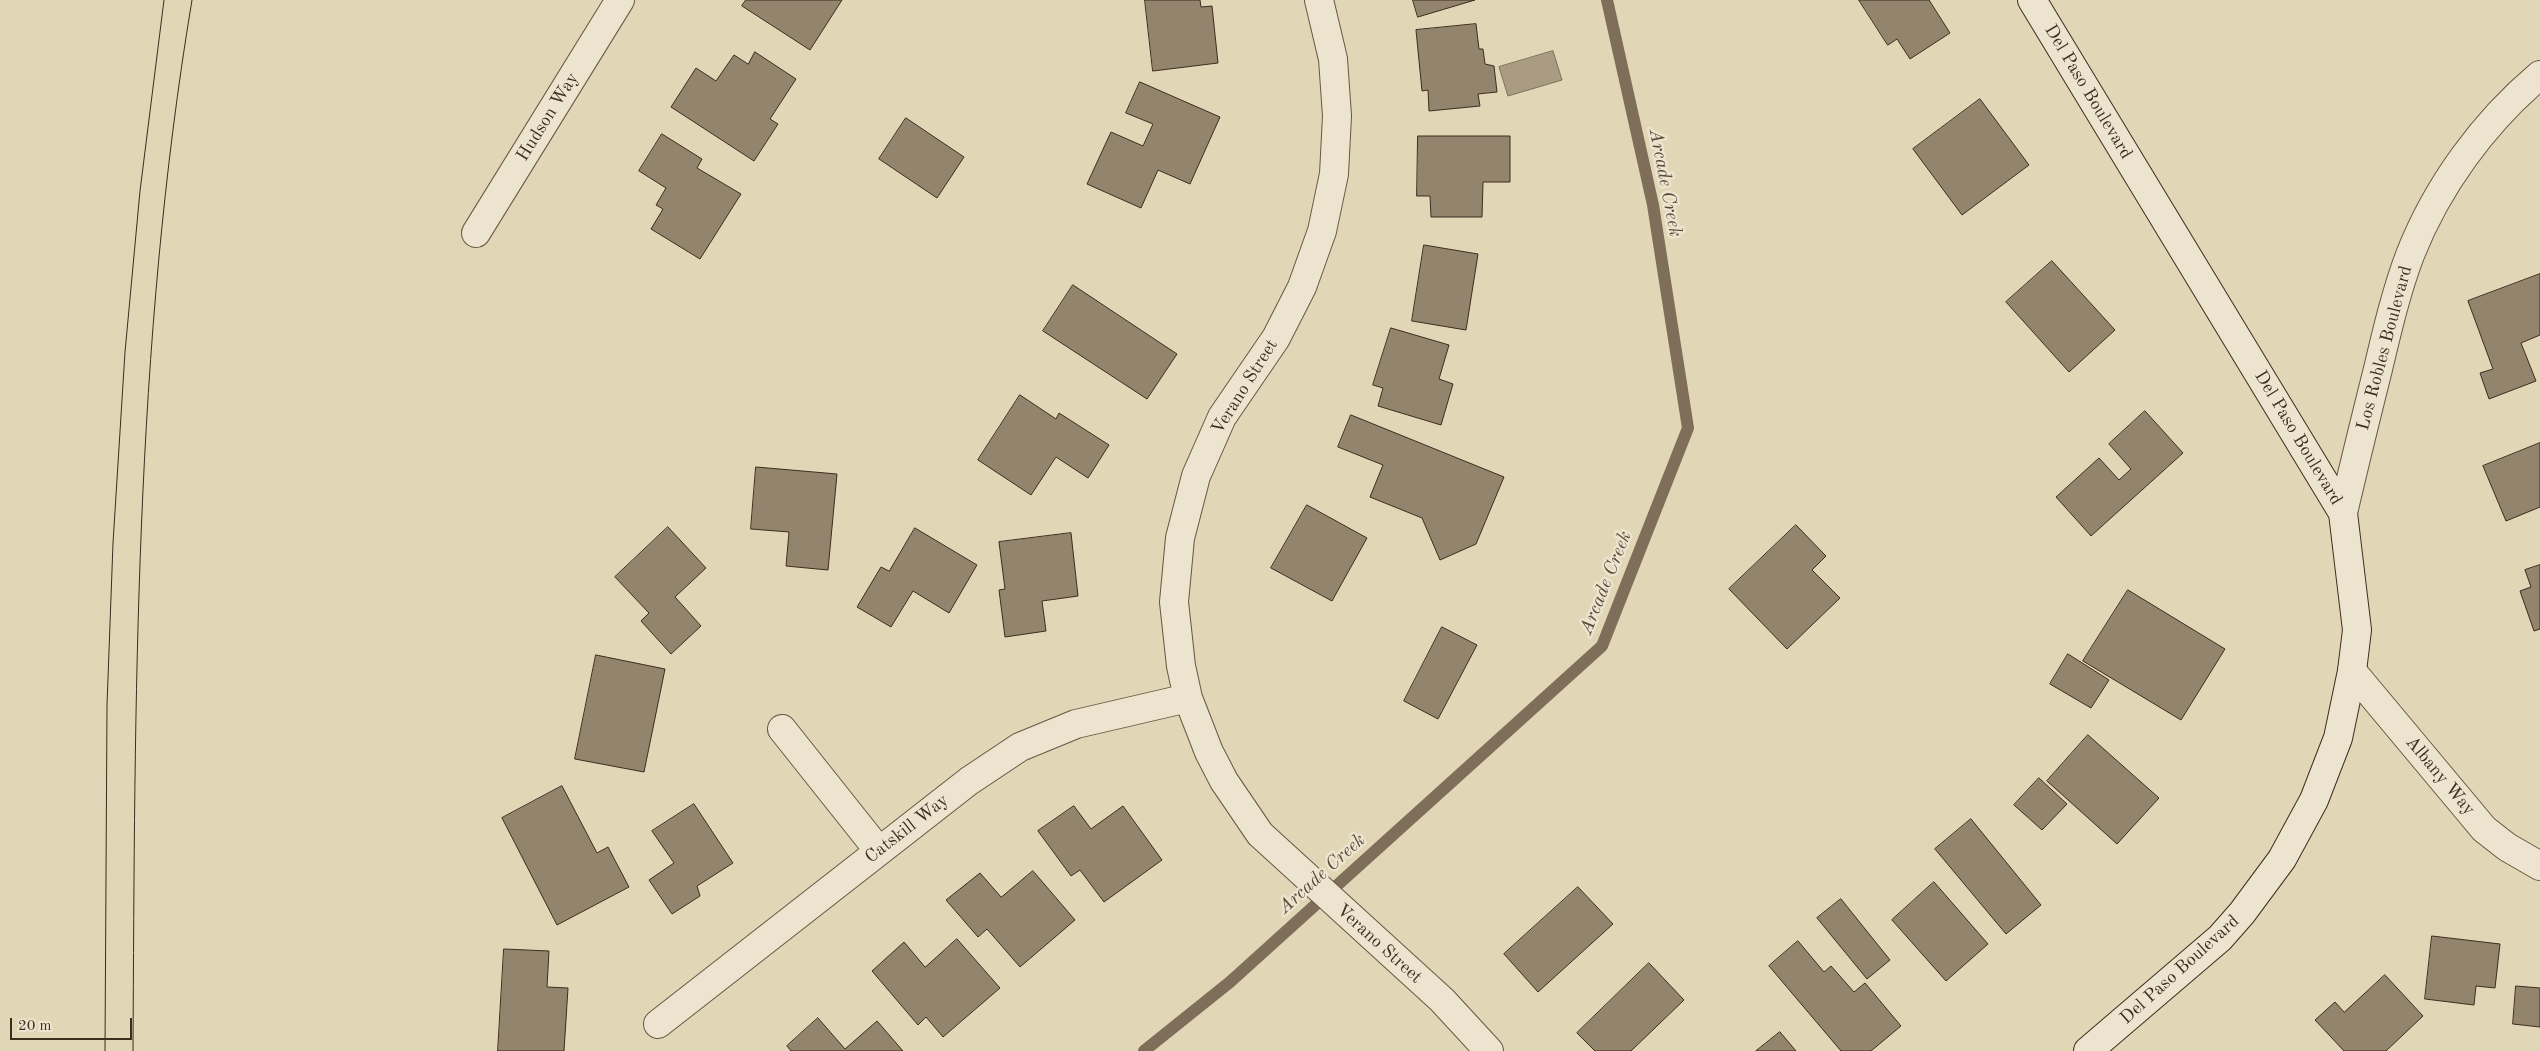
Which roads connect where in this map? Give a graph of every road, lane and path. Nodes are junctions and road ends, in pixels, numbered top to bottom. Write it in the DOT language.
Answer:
graph roads {
  1 [pos="620,0"];
  2 [pos="1319,0"];
  3 [pos="2032,0"];
  4 [pos="2540,75"];
  5 [pos="476,233"];
  6 [pos="2343,513"];
  7 [pos="2352,671"];
  8 [pos="1188,698"];
  9 [pos="782,729"];
  10 [pos="879,851"];
  11 [pos="2540,866"];
  12 [pos="658,1024"];
  13 [pos="1489,1051"];
  14 [pos="2088,1051"];
  1 -- 5 [label="street, Hudson Way"];
  2 -- 8 [label="street, Verano Street"];
  3 -- 6 [label="street, Del Paso Boulevard"];
  4 -- 6 [label="street, Los Robles Boulevard"];
  6 -- 7 [label="street, Del Paso Boulevard"];
  7 -- 11 [label="street, Albany Way"];
  7 -- 14 [label="street, Del Paso Boulevard"];
  8 -- 10 [label="street, Catskill Way"];
  8 -- 13 [label="street, Verano Street"];
  9 -- 10 [label="street"];
  10 -- 12 [label="street, Catskill Way"];
}
